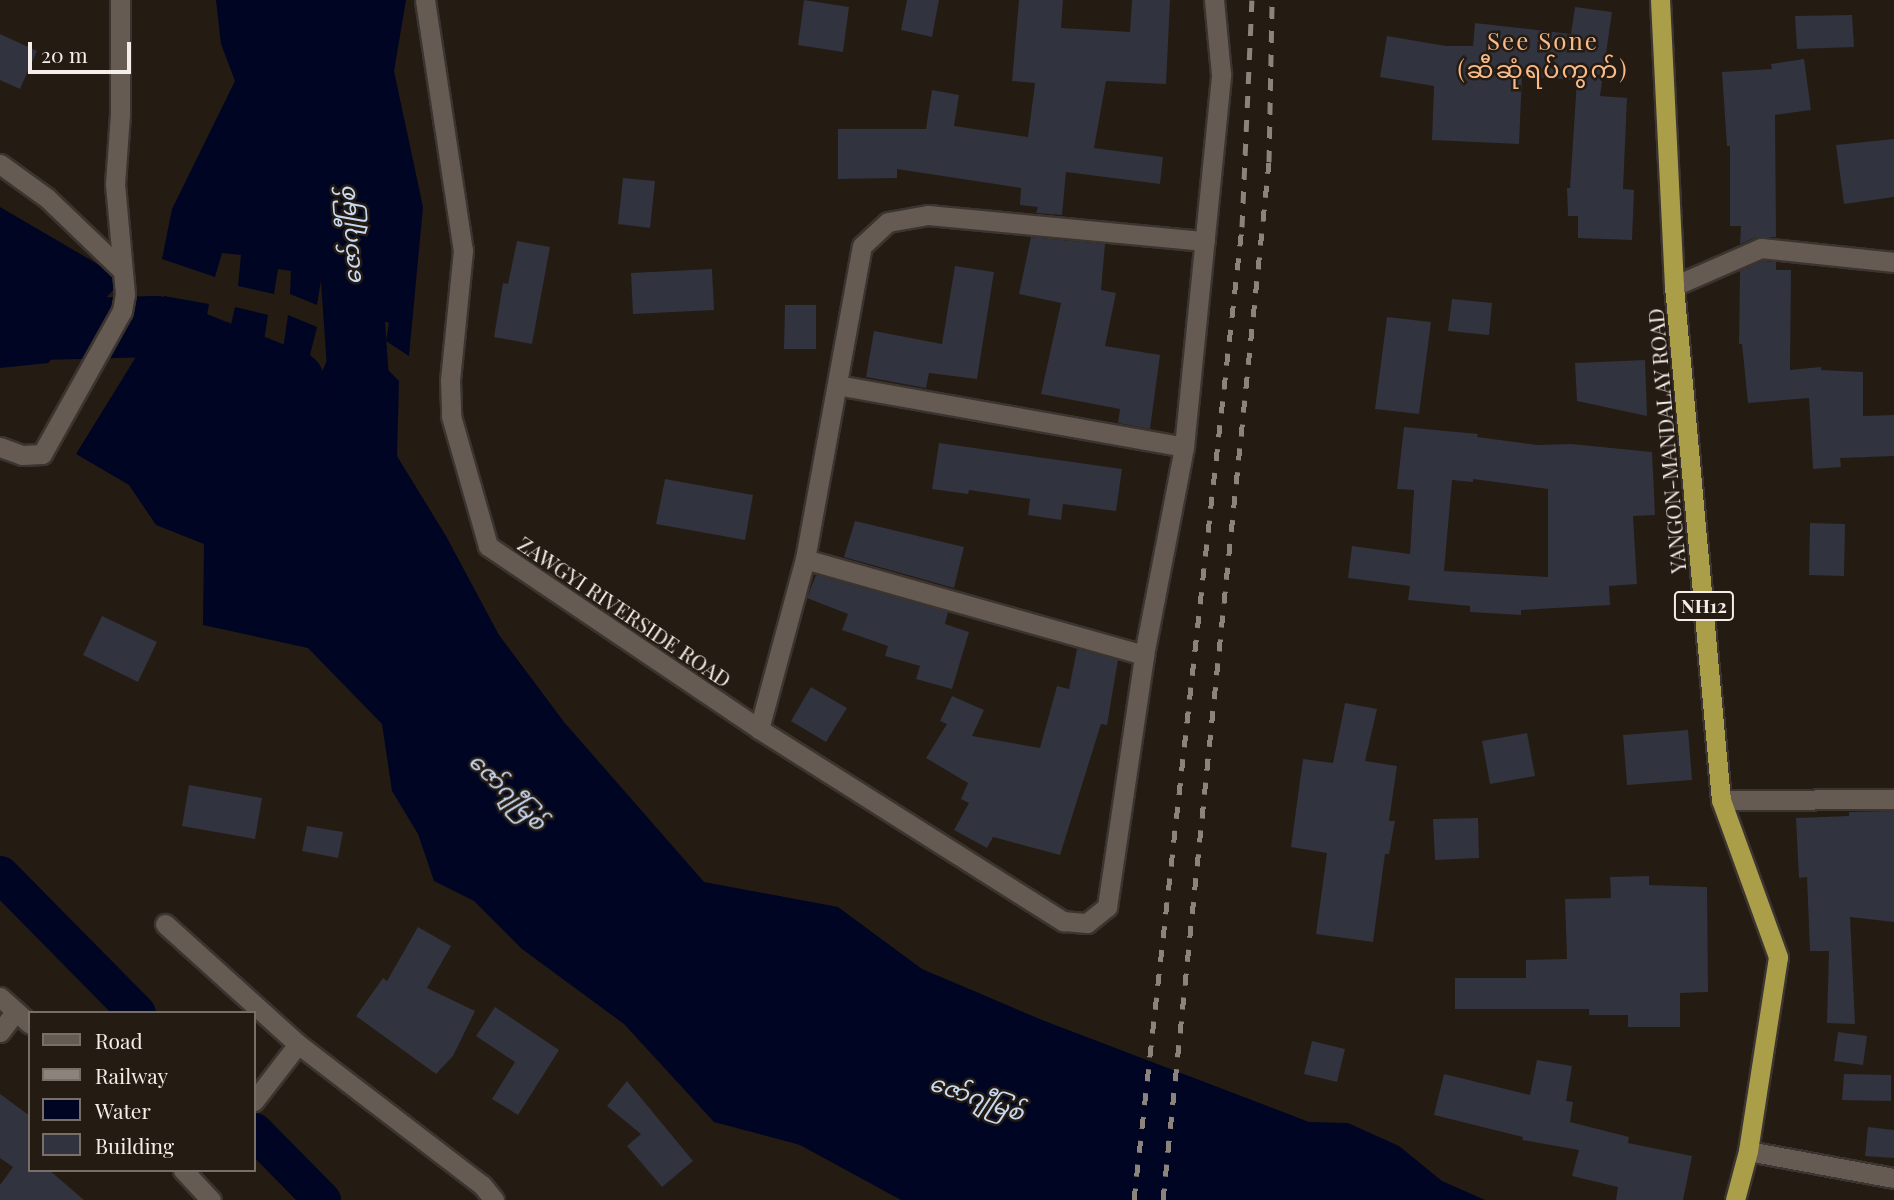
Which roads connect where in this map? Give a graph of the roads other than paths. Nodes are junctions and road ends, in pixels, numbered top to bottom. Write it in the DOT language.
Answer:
graph roads {
  1 [pos="120,0"];
  2 [pos="425,0"];
  3 [pos="1214,0"];
  4 [pos="1660,0"];
  5 [pos="0,164"];
  6 [pos="1205,241"];
  7 [pos="1894,262"];
  8 [pos="121,269"];
  9 [pos="1674,286"];
  10 [pos="837,385"];
  11 [pos="0,447"];
  12 [pos="1184,447"];
  13 [pos="805,559"];
  14 [pos="1144,655"];
  15 [pos="759,729"];
  16 [pos="1894,799"];
  17 [pos="1721,800"];
  18 [pos="165,924"];
  19 [pos="0,997"];
  20 [pos="23,1018"];
  21 [pos="0,1032"];
  22 [pos="298,1044"];
  23 [pos="256,1099"];
  24 [pos="1748,1151"];
  25 [pos="188,1172"];
  26 [pos="1894,1178"];
  27 [pos="211,1200"];
  28 [pos="495,1200"];
  29 [pos="1735,1200"];
  1 -- 8 [label="street"];
  2 -- 15 [label="street, ZAWGYI RIVERSIDE ROAD"];
  3 -- 6 [label="street"];
  4 -- 9 [label="highway, YANGON-MANDALAY ROAD / NH12"];
  5 -- 8 [label="street"];
  6 -- 10 [label="street"];
  6 -- 12 [label="street"];
  7 -- 9 [label="street"];
  8 -- 11 [label="street"];
  9 -- 17 [label="highway, YANGON-MANDALAY ROAD / NH12"];
  10 -- 12 [label="street"];
  10 -- 13 [label="street"];
  12 -- 14 [label="street"];
  13 -- 14 [label="street"];
  13 -- 15 [label="street"];
  14 -- 15 [label="street, ZAWGYI RIVERSIDE ROAD"];
  16 -- 17 [label="street"];
  17 -- 24 [label="highway, YANGON-MANDALAY ROAD / NH12"];
  18 -- 22 [label="street"];
  19 -- 20 [label="street"];
  20 -- 21 [label="street"];
  22 -- 23 [label="street"];
  22 -- 28 [label="street"];
  24 -- 26 [label="street"];
  24 -- 29 [label="highway, YANGON-MANDALAY ROAD / NH12"];
  25 -- 27 [label="street"];
}
